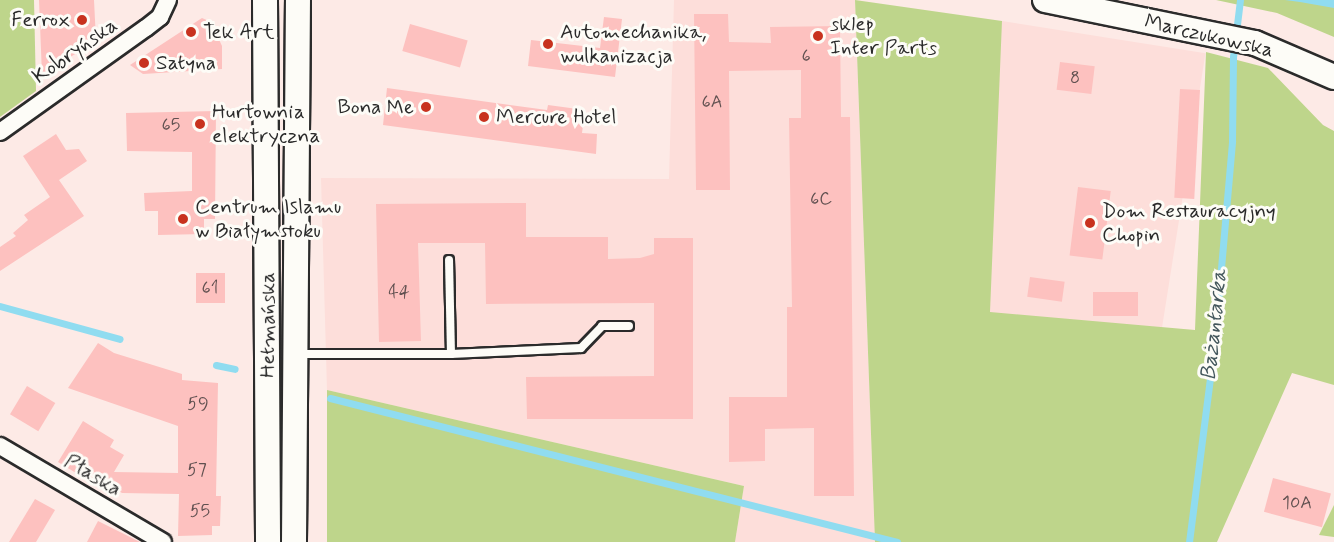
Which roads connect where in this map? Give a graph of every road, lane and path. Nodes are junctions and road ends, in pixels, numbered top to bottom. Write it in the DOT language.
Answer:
graph roads {
  1 [pos="168,0"];
  2 [pos="265,0"];
  3 [pos="298,0"];
  4 [pos="1045,0"];
  5 [pos="267,76"];
  6 [pos="298,77"];
  7 [pos="1334,77"];
  8 [pos="0,132"];
  9 [pos="449,260"];
  10 [pos="629,326"];
  11 [pos="294,354"];
  12 [pos="451,354"];
  13 [pos="0,446"];
  14 [pos="163,542"];
  15 [pos="268,542"];
  16 [pos="294,542"];
  1 -- 8 [label="street, Kobryńska"];
  2 -- 5 [label="main road, Hetmańska"];
  3 -- 6 [label="main road, Hetmańska"];
  4 -- 7 [label="main road, Marczukowska"];
  5 -- 6 [label="main road"];
  5 -- 15 [label="main road, Hetmańska"];
  6 -- 11 [label="main road, Hetmańska"];
  9 -- 12 [label="lane"];
  10 -- 12 [label="lane"];
  11 -- 12 [label="lane"];
  11 -- 16 [label="main road, Hetmańska"];
  13 -- 14 [label="street, Płaska"];
}
